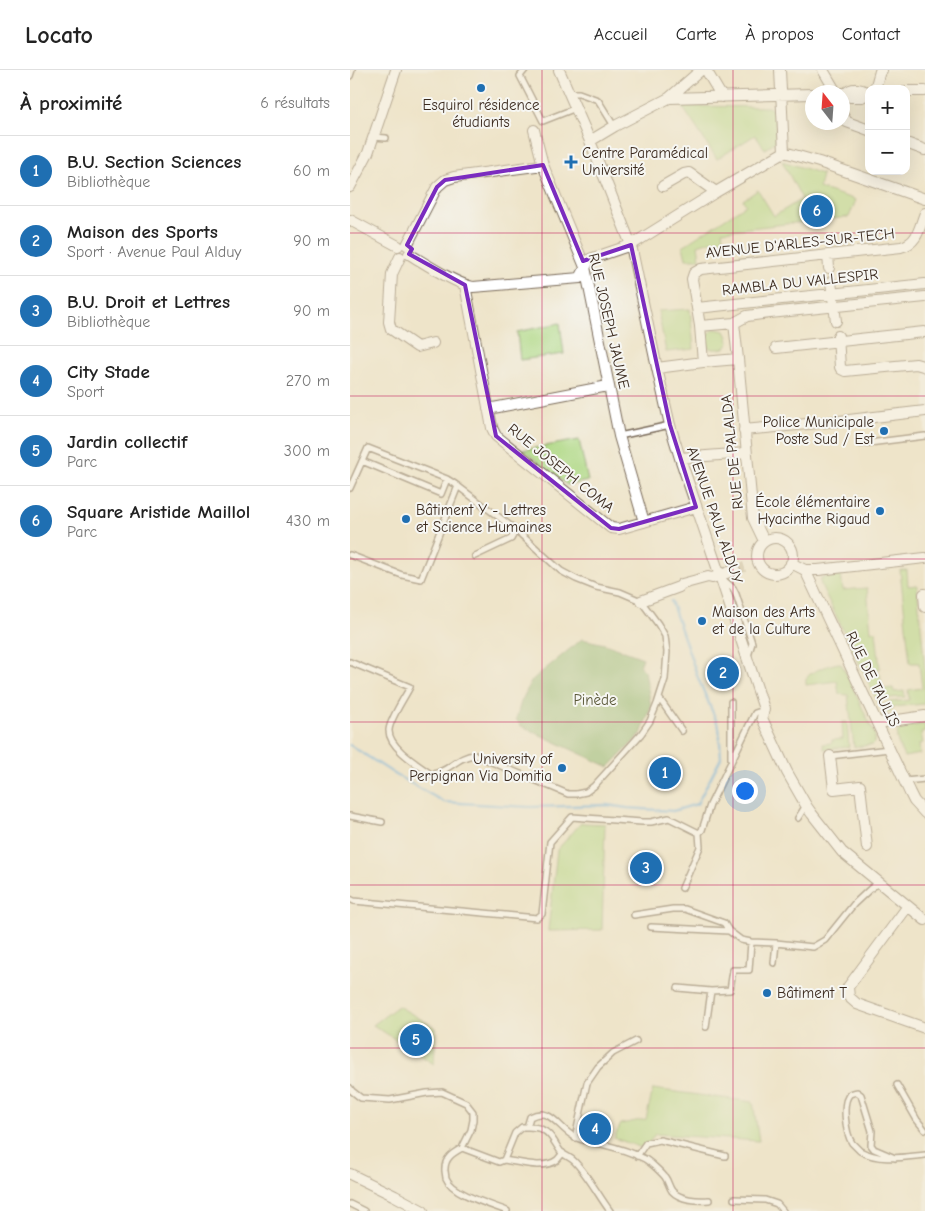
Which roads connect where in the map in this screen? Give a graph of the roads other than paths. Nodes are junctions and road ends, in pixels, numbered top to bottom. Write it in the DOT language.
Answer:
graph roads {
  1 [pos="352,70"];
  2 [pos="396,70"];
  3 [pos="525,70"];
  4 [pos="559,70"];
  5 [pos="700,70"];
  6 [pos="706,70"];
  7 [pos="780,70"];
  8 [pos="823,70"];
  9 [pos="882,70"];
  10 [pos="350,76"];
  11 [pos="835,85"];
  12 [pos="876,85"];
  13 [pos="850,90"];
  14 [pos="865,90"];
  15 [pos="910,91"];
  16 [pos="925,91"];
  17 [pos="569,93"];
  18 [pos="805,94"];
  19 [pos="781,95"];
  20 [pos="722,97"];
  21 [pos="669,98"];
  22 [pos="576,108"];
  23 [pos="850,123"];
  24 [pos="615,126"];
  25 [pos="865,129"];
  26 [pos="534,130"];
  27 [pos="374,137"];
  28 [pos="386,138"];
  29 [pos="590,141"];
  30 [pos="910,144"];
  31 [pos="925,150"];
  32 [pos="784,152"];
  33 [pos="543,165"];
  34 [pos="663,186"];
  35 [pos="350,187"];
  36 [pos="716,192"];
  37 [pos="925,199"];
  38 [pos="925,213"];
  39 [pos="350,220"];
  40 [pos="631,245"];
  41 [pos="403,250"];
  42 [pos="828,255"];
  43 [pos="585,267"];
  44 [pos="829,268"];
  45 [pos="831,282"];
  46 [pos="925,284"];
  47 [pos="465,286"];
  48 [pos="832,293"];
  49 [pos="925,297"];
  50 [pos="834,307"];
  51 [pos="697,308"];
  52 [pos="836,321"];
  53 [pos="734,323"];
  54 [pos="700,326"];
  55 [pos="924,332"];
  56 [pos="838,338"];
  57 [pos="433,343"];
  58 [pos="776,348"];
  59 [pos="738,359"];
  60 [pos="703,362"];
  61 [pos="925,367"];
  62 [pos="657,368"];
  63 [pos="608,386"];
  64 [pos="488,409"];
  65 [pos="925,411"];
  66 [pos="670,425"];
  67 [pos="744,430"];
  68 [pos="619,436"];
  69 [pos="925,436"];
  70 [pos="861,444"];
  71 [pos="746,453"];
  72 [pos="680,458"];
  73 [pos="362,461"];
  74 [pos="447,479"];
  75 [pos="458,486"];
  76 [pos="350,488"];
  77 [pos="696,507"];
  78 [pos="644,522"];
  79 [pos="516,530"];
  80 [pos="764,541"];
  81 [pos="350,555"];
  82 [pos="475,556"];
  83 [pos="925,558"];
  84 [pos="791,564"];
  85 [pos="735,570"];
  86 [pos="805,570"];
  87 [pos="716,577"];
  88 [pos="925,594"];
  89 [pos="641,601"];
  90 [pos="925,607"];
  91 [pos="350,662"];
  92 [pos="659,698"];
  93 [pos="731,702"];
  94 [pos="764,710"];
  95 [pos="925,716"];
  96 [pos="878,722"];
  97 [pos="682,731"];
  98 [pos="890,749"];
  99 [pos="830,756"];
  100 [pos="731,762"];
  101 [pos="925,779"];
  102 [pos="904,781"];
  103 [pos="807,807"];
  104 [pos="925,813"];
  105 [pos="350,816"];
  106 [pos="798,818"];
  107 [pos="382,822"];
  108 [pos="699,833"];
  109 [pos="867,847"];
  110 [pos="878,883"];
  111 [pos="682,888"];
  112 [pos="350,899"];
  113 [pos="908,906"];
  114 [pos="634,915"];
  115 [pos="925,920"];
  116 [pos="651,927"];
  117 [pos="729,931"];
  118 [pos="751,942"];
  119 [pos="776,943"];
  120 [pos="774,963"];
  121 [pos="678,988"];
  122 [pos="711,991"];
  123 [pos="706,1027"];
  124 [pos="925,1028"];
  125 [pos="636,1041"];
  126 [pos="898,1085"];
  127 [pos="350,1088"];
  128 [pos="527,1127"];
  129 [pos="925,1130"];
  130 [pos="575,1138"];
  131 [pos="462,1148"];
  132 [pos="563,1153"];
  133 [pos="925,1155"];
  134 [pos="637,1156"];
  135 [pos="725,1156"];
  136 [pos="895,1158"];
  137 [pos="504,1160"];
  138 [pos="350,1174"];
  139 [pos="734,1199"];
  140 [pos="709,1200"];
  141 [pos="350,1204"];
  142 [pos="364,1211"];
  143 [pos="423,1211"];
  144 [pos="507,1211"];
  145 [pos="610,1211"];
  146 [pos="783,1211"];
  1 -- 10 [label="lane"];
  2 -- 27 [label="street"];
  3 -- 22 [label="lane"];
  4 -- 17 [label="street, AVENUE PAUL ALDUY"];
  5 -- 21 [label="street"];
  6 -- 20 [label="street"];
  7 -- 19 [label="street"];
  8 -- 11 [label="street"];
  9 -- 12 [label="street"];
  13 -- 14 [label="street"];
  15 -- 16 [label="street"];
  17 -- 22 [label="street, AVENUE PAUL ALDUY"];
  17 -- 24 [label="lane"];
  18 -- 19 [label="street"];
  19 -- 20 [label="street"];
  19 -- 32 [label="street"];
  20 -- 21 [label="street"];
  21 -- 24 [label="street"];
  22 -- 29 [label="street, AVENUE PAUL ALDUY"];
  23 -- 25 [label="street"];
  24 -- 29 [label="street"];
  26 -- 33 [label="street, RUE JOSEPH JAUME"];
  27 -- 28 [label="lane"];
  27 -- 35 [label="street"];
  29 -- 40 [label="street, AVENUE PAUL ALDUY"];
  30 -- 31 [label="street"];
  32 -- 36 [label="street"];
  32 -- 37 [label="street"];
  33 -- 41 [label="street"];
  33 -- 43 [label="street, RUE JOSEPH JAUME"];
  34 -- 36 [label="street"];
  36 -- 40 [label="street"];
  38 -- 42 [label="street, AVENUE D'ARLES-SUR-TECH"];
  39 -- 41 [label="street"];
  40 -- 43 [label="street"];
  40 -- 62 [label="street, AVENUE PAUL ALDUY"];
  41 -- 47 [label="street"];
  41 -- 57 [label="street"];
  42 -- 44 [label="street"];
  42 -- 51 [label="street, AVENUE D'ARLES-SUR-TECH"];
  43 -- 47 [label="street"];
  43 -- 63 [label="street, RUE JOSEPH JAUME"];
  45 -- 48 [label="street"];
  46 -- 48 [label="street, RAMBLA DU VALLESPIR"];
  47 -- 64 [label="street, RUE JOSEPH COMA"];
  48 -- 50 [label="street"];
  48 -- 51 [label="street, RAMBLA DU VALLESPIR"];
  49 -- 50 [label="street, RAMBLA DU VALLESPIR"];
  50 -- 52 [label="street"];
  50 -- 53 [label="street, RAMBLA DU VALLESPIR"];
  51 -- 54 [label="street"];
  53 -- 54 [label="street, RAMBLA DU VALLESPIR"];
  53 -- 59 [label="street, RUE DE PALALDA"];
  54 -- 60 [label="street"];
  55 -- 56 [label="street"];
  56 -- 58 [label="street"];
  56 -- 61 [label="street"];
  59 -- 60 [label="street"];
  59 -- 67 [label="street, RUE DE PALALDA"];
  60 -- 62 [label="street"];
  62 -- 66 [label="street, AVENUE PAUL ALDUY"];
  63 -- 64 [label="street"];
  63 -- 68 [label="street, RUE JOSEPH JAUME"];
  64 -- 78 [label="street, RUE JOSEPH COMA"];
  65 -- 67 [label="street"];
  66 -- 68 [label="lane"];
  66 -- 72 [label="street, AVENUE PAUL ALDUY"];
  67 -- 71 [label="street, RUE DE PALALDA"];
  68 -- 78 [label="street, RUE JOSEPH JAUME"];
  69 -- 70 [label="lane"];
  71 -- 72 [label="street"];
  71 -- 80 [label="street, RUE DE PALALDA"];
  72 -- 77 [label="street, AVENUE PAUL ALDUY"];
  73 -- 74 [label="lane"];
  73 -- 74 [label="lane"];
  73 -- 76 [label="lane"];
  74 -- 75 [label="lane"];
  75 -- 79 [label="lane"];
  75 -- 81 [label="lane"];
  77 -- 78 [label="street, RUE JOSEPH COMA"];
  77 -- 87 [label="street, AVENUE PAUL ALDUY"];
  79 -- 82 [label="lane"];
  79 -- 89 [label="lane"];
  80 -- 84 [label="street"];
  80 -- 84 [label="street"];
  83 -- 86 [label="street"];
  84 -- 86 [label="street"];
  85 -- 87 [label="street"];
  86 -- 96 [label="street, RUE DE TAULIS"];
  87 -- 89 [label="street"];
  87 -- 94 [label="street, AVENUE PAUL ALDUY"];
  88 -- 90 [label="street"];
  89 -- 92 [label="lane"];
  91 -- 92 [label="lane"];
  92 -- 97 [label="lane"];
  93 -- 100 [label="lane"];
  94 -- 100 [label="lane"];
  94 -- 103 [label="street, AVENUE PAUL ALDUY"];
  95 -- 96 [label="street"];
  96 -- 98 [label="street, RUE DE TAULIS"];
  98 -- 99 [label="lane"];
  98 -- 102 [label="street, RUE DE TAULIS"];
  99 -- 109 [label="street"];
  100 -- 108 [label="lane"];
  101 -- 102 [label="lane"];
  102 -- 104 [label="street, RUE DE TAULIS"];
  103 -- 106 [label="lane"];
  103 -- 110 [label="street, AVENUE PAUL ALDUY"];
  105 -- 107 [label="lane"];
  108 -- 111 [label="lane"];
  108 -- 112 [label="lane"];
  110 -- 113 [label="street, AVENUE PAUL ALDUY"];
  110 -- 119 [label="lane"];
  113 -- 115 [label="street, AVENUE PAUL ALDUY"];
  113 -- 124 [label="street"];
  114 -- 117 [label="lane"];
  116 -- 117 [label="lane"];
  117 -- 118 [label="lane"];
  118 -- 119 [label="lane"];
  118 -- 122 [label="lane"];
  119 -- 120 [label="lane"];
  121 -- 122 [label="lane"];
  122 -- 123 [label="lane"];
  125 -- 130 [label="lane"];
  126 -- 129 [label="lane"];
  127 -- 131 [label="lane"];
  128 -- 130 [label="lane"];
  128 -- 132 [label="lane"];
  128 -- 137 [label="lane"];
  130 -- 134 [label="lane"];
  131 -- 137 [label="lane"];
  131 -- 144 [label="lane"];
  132 -- 137 [label="lane"];
  132 -- 145 [label="lane"];
  133 -- 136 [label="lane"];
  134 -- 135 [label="lane"];
  134 -- 140 [label="lane"];
  136 -- 136 [label="lane"];
  138 -- 143 [label="street"];
  139 -- 146 [label="lane"];
  141 -- 142 [label="lane"];
}
